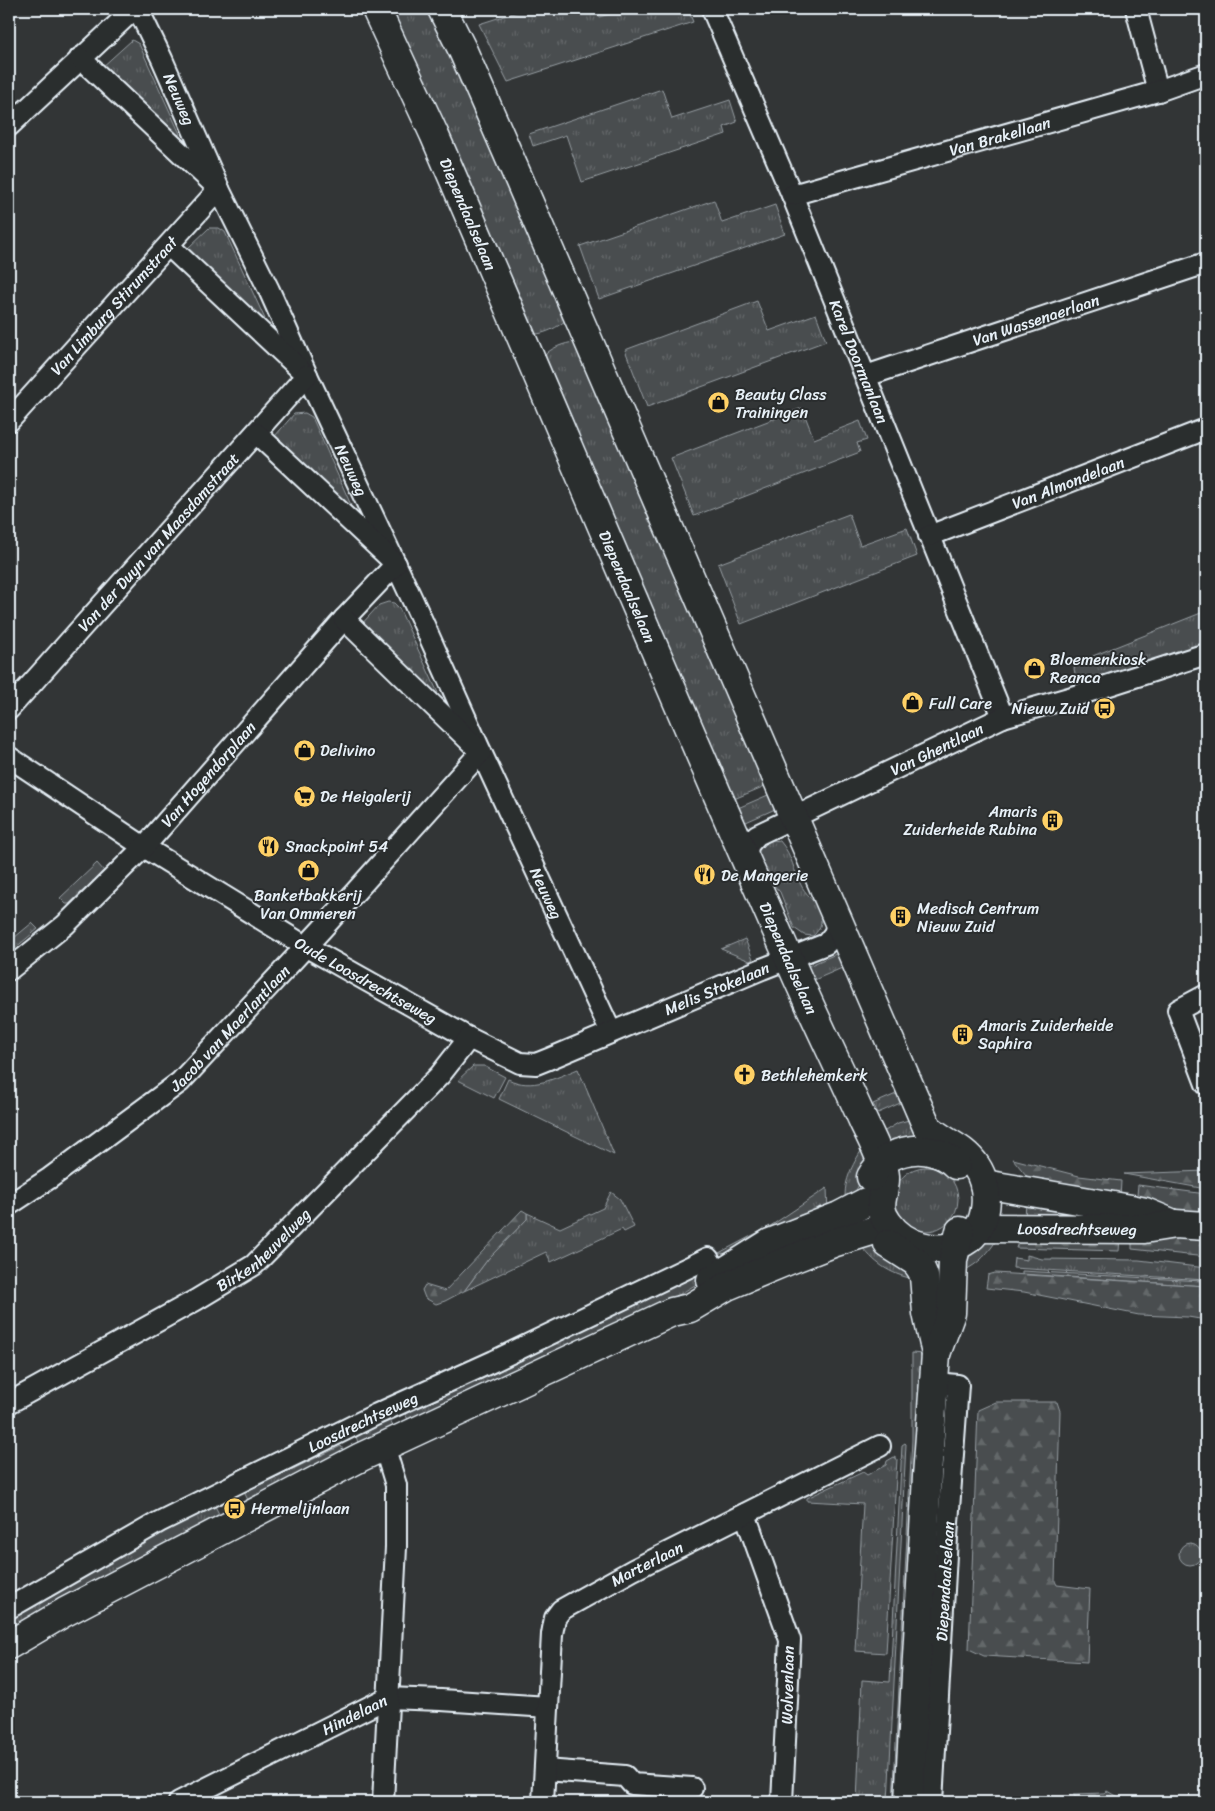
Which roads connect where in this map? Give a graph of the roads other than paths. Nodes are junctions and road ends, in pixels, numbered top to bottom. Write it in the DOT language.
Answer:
graph roads {
  1 [pos="136,9"];
  2 [pos="376,9"];
  3 [pos="442,9"];
  4 [pos="712,9"];
  5 [pos="1136,9"];
  6 [pos="80,58"];
  7 [pos="1206,74"];
  8 [pos="1158,91"];
  9 [pos="9,126"];
  10 [pos="219,189"];
  11 [pos="792,195"];
  12 [pos="168,246"];
  13 [pos="1206,263"];
  14 [pos="307,375"];
  15 [pos="866,376"];
  16 [pos="9,421"];
  17 [pos="1206,429"];
  18 [pos="256,433"];
  19 [pos="929,536"];
  20 [pos="396,564"];
  21 [pos="344,619"];
  22 [pos="1206,654"];
  23 [pos="9,709"];
  24 [pos="1003,717"];
  25 [pos="481,752"];
  26 [pos="9,757"];
  27 [pos="793,818"];
  28 [pos="144,847"];
  29 [pos="745,857"];
  30 [pos="838,922"];
  31 [pos="306,946"];
  32 [pos="789,959"];
  33 [pos="9,970"];
  34 [pos="1206,995"];
  35 [pos="612,1032"];
  36 [pos="469,1038"];
  37 [pos="1206,1084"];
  38 [pos="881,1163"];
  39 [pos="977,1183"];
  40 [pos="866,1202"];
  41 [pos="9,1205"];
  42 [pos="1175,1224"];
  43 [pos="1206,1226"];
  44 [pos="882,1228"];
  45 [pos="978,1228"];
  46 [pos="956,1245"];
  47 [pos="718,1273"];
  48 [pos="936,1354"];
  49 [pos="933,1383"];
  50 [pos="9,1403"];
  51 [pos="384,1446"];
  52 [pos="880,1446"];
  53 [pos="745,1514"];
  54 [pos="9,1608"];
  55 [pos="9,1645"];
  56 [pos="387,1698"];
  57 [pos="548,1707"];
  58 [pos="545,1770"];
  59 [pos="692,1788"];
  60 [pos="179,1802"];
  61 [pos="383,1802"];
  62 [pos="543,1802"];
  63 [pos="782,1802"];
  64 [pos="910,1802"];
  65 [pos="932,1802"];
  1 -- 6 [label="street"];
  1 -- 10 [label="street, Neuweg"];
  2 -- 29 [label="main road, Diependaalselaan"];
  3 -- 27 [label="main road"];
  4 -- 11 [label="street, Karel Doormanlaan"];
  5 -- 8 [label="street"];
  6 -- 9 [label="street"];
  6 -- 10 [label="street, Neuweg"];
  7 -- 8 [label="street, Van Brakellaan"];
  8 -- 11 [label="street, Van Brakellaan"];
  10 -- 12 [label="street, Van Limburg Stirumstraat"];
  10 -- 14 [label="street, Neuweg"];
  11 -- 15 [label="street, Karel Doormanlaan"];
  12 -- 14 [label="street, Neuweg"];
  12 -- 16 [label="street, Van Limburg Stirumstraat"];
  13 -- 15 [label="street, Van Wassenaerlaan"];
  14 -- 18 [label="street, Van der Duyn van Maasdamstraat"];
  14 -- 20 [label="street, Neuweg"];
  15 -- 19 [label="street, Karel Doormanlaan"];
  17 -- 19 [label="street, Van Almondelaan"];
  18 -- 20 [label="street, Neuweg"];
  18 -- 23 [label="street, Van der Duyn van Maasdamstraat"];
  19 -- 24 [label="street, Karel Doormanlaan"];
  20 -- 21 [label="street, Van Hogendorplaan"];
  20 -- 25 [label="street, Neuweg"];
  21 -- 25 [label="street, Neuweg"];
  21 -- 28 [label="street, Van Hogendorplaan"];
  22 -- 24 [label="street, Van Ghentlaan"];
  24 -- 27 [label="street, Van Ghentlaan"];
  25 -- 31 [label="street, Jacob van Maerlantlaan"];
  25 -- 35 [label="street, Neuweg"];
  26 -- 28 [label="street, Oude Loosdrechtseweg"];
  27 -- 29 [label="street, Van Ghentlaan"];
  27 -- 30 [label="main road"];
  28 -- 31 [label="street, Oude Loosdrechtseweg"];
  28 -- 33 [label="street, Van Hogendorplaan"];
  29 -- 32 [label="main road, Diependaalselaan"];
  30 -- 32 [label="street, Melis Stokelaan"];
  30 -- 39 [label="main road"];
  31 -- 36 [label="street, Oude Loosdrechtseweg"];
  31 -- 41 [label="street, Jacob van Maerlantlaan"];
  32 -- 35 [label="street, Melis Stokelaan"];
  32 -- 38 [label="main road, Diependaalselaan"];
  34 -- 37 [label="street"];
  35 -- 36 [label="street, Oude Loosdrechtseweg"];
  36 -- 50 [label="street, Birkenheuvelweg"];
  38 -- 39 [label="main road"];
  38 -- 40 [label="main road"];
  38 -- 44 [label="main road"];
  39 -- 42 [label="main road, Loosdrechtseweg"];
  39 -- 45 [label="main road"];
  39 -- 46 [label="main road"];
  40 -- 44 [label="main road"];
  40 -- 47 [label="main road, Loosdrechtseweg"];
  42 -- 43 [label="main road, Loosdrechtseweg"];
  42 -- 45 [label="main road, Loosdrechtseweg"];
  44 -- 46 [label="main road"];
  44 -- 47 [label="main road, Loosdrechtseweg"];
  44 -- 48 [label="main road, Diependaalselaan"];
  45 -- 46 [label="main road"];
  46 -- 48 [label="main road, Diependaalselaan"];
  47 -- 51 [label="main road, Loosdrechtseweg"];
  47 -- 54 [label="street, Loosdrechtseweg"];
  48 -- 49 [label="main road, Diependaalselaan"];
  49 -- 64 [label="main road, Diependaalselaan"];
  49 -- 65 [label="street, Diependaalselaan"];
  51 -- 55 [label="main road, Loosdrechtseweg"];
  51 -- 56 [label="street"];
  52 -- 53 [label="street, Marterlaan"];
  53 -- 57 [label="street, Marterlaan"];
  53 -- 63 [label="street, Wolvenlaan"];
  56 -- 57 [label="street, Hindelaan"];
  56 -- 60 [label="street, Hindelaan"];
  56 -- 61 [label="street"];
  57 -- 58 [label="street, Marterlaan"];
  58 -- 59 [label="street"];
  58 -- 62 [label="street, Marterlaan"];
}
